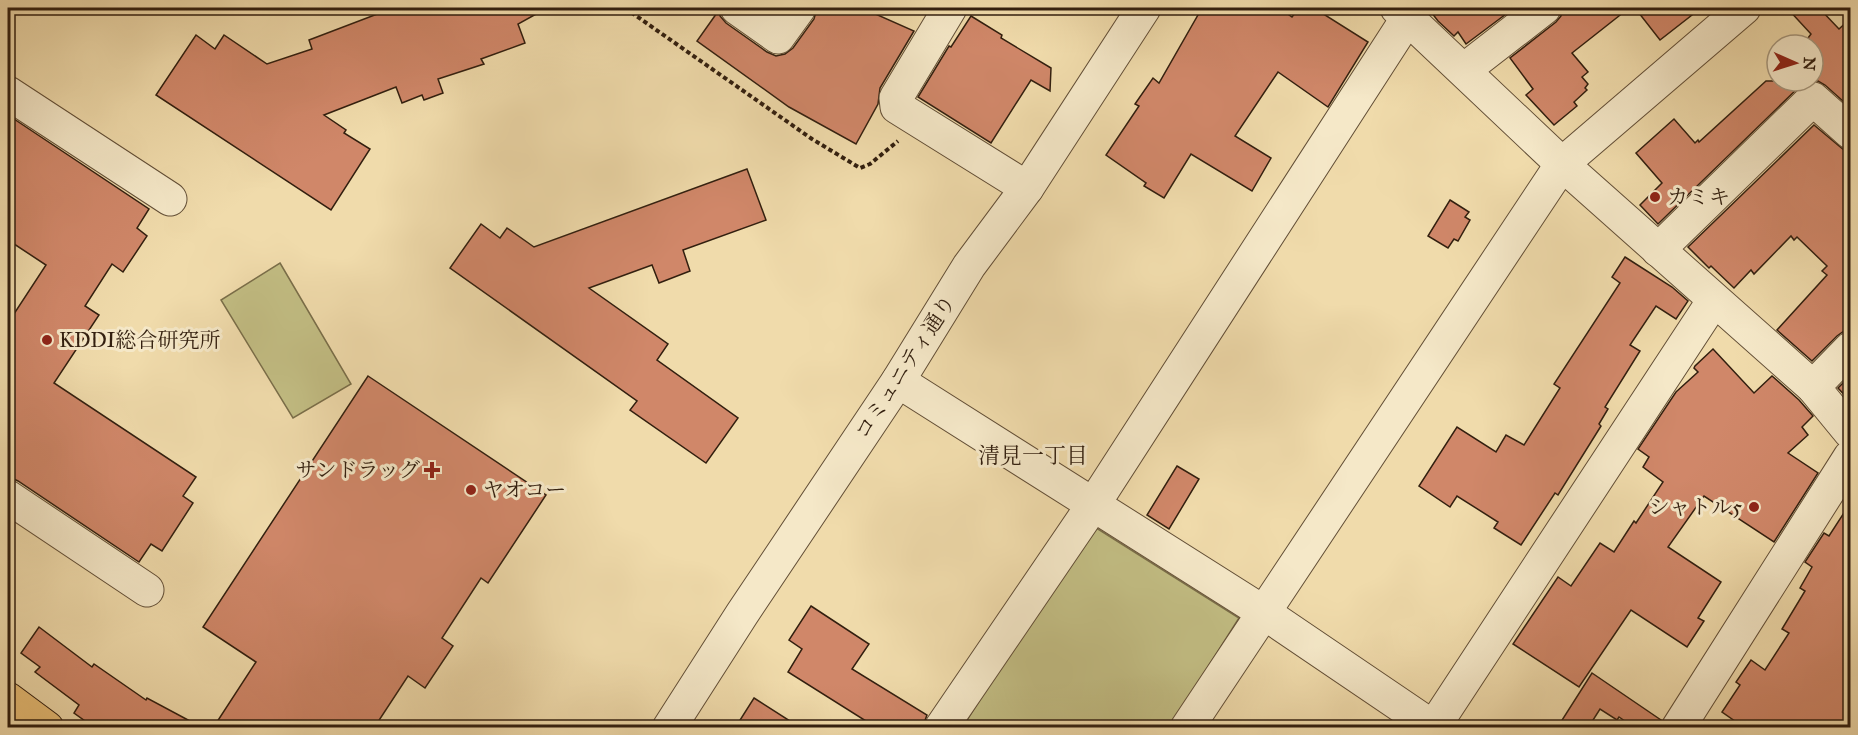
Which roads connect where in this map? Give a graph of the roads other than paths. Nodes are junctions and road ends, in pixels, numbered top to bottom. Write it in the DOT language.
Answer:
graph roads {
  1 [pos="737,8"];
  2 [pos="799,8"];
  3 [pos="950,8"];
  4 [pos="1144,8"];
  5 [pos="1544,8"];
  6 [pos="1744,8"];
  7 [pos="1402,13"];
  8 [pos="1464,70"];
  9 [pos="8,93"];
  10 [pos="1851,132"];
  11 [pos="1562,164"];
  12 [pos="1027,188"];
  13 [pos="170,199"];
  14 [pos="1659,250"];
  15 [pos="1714,300"];
  16 [pos="1851,349"];
  17 [pos="898,381"];
  18 [pos="1813,387"];
  19 [pos="1851,432"];
  20 [pos="1851,457"];
  21 [pos="8,497"];
  22 [pos="1093,505"];
  23 [pos="147,590"];
  24 [pos="1263,612"];
  25 [pos="11,710"];
  26 [pos="1434,727"];
  27 [pos="46,728"];
  28 [pos="669,728"];
  29 [pos="941,728"];
  30 [pos="1187,728"];
  31 [pos="1678,728"];
  1 -- 2 [label="street"];
  3 -- 12 [label="street"];
  4 -- 12 [label="street, コミュニティ通り"];
  5 -- 8 [label="street"];
  6 -- 11 [label="street"];
  7 -- 8 [label="street"];
  7 -- 22 [label="street"];
  8 -- 11 [label="street"];
  9 -- 13 [label="street"];
  10 -- 14 [label="street"];
  11 -- 14 [label="street"];
  11 -- 24 [label="street"];
  12 -- 17 [label="street, コミュニティ通り"];
  14 -- 15 [label="street"];
  15 -- 18 [label="street"];
  15 -- 26 [label="street"];
  16 -- 18 [label="street"];
  17 -- 22 [label="street"];
  17 -- 28 [label="street, コミュニティ通り"];
  18 -- 19 [label="street"];
  20 -- 31 [label="street"];
  21 -- 23 [label="street"];
  22 -- 24 [label="street"];
  22 -- 29 [label="street"];
  24 -- 26 [label="street"];
  24 -- 30 [label="street"];
  25 -- 27 [label="main road"];
}
